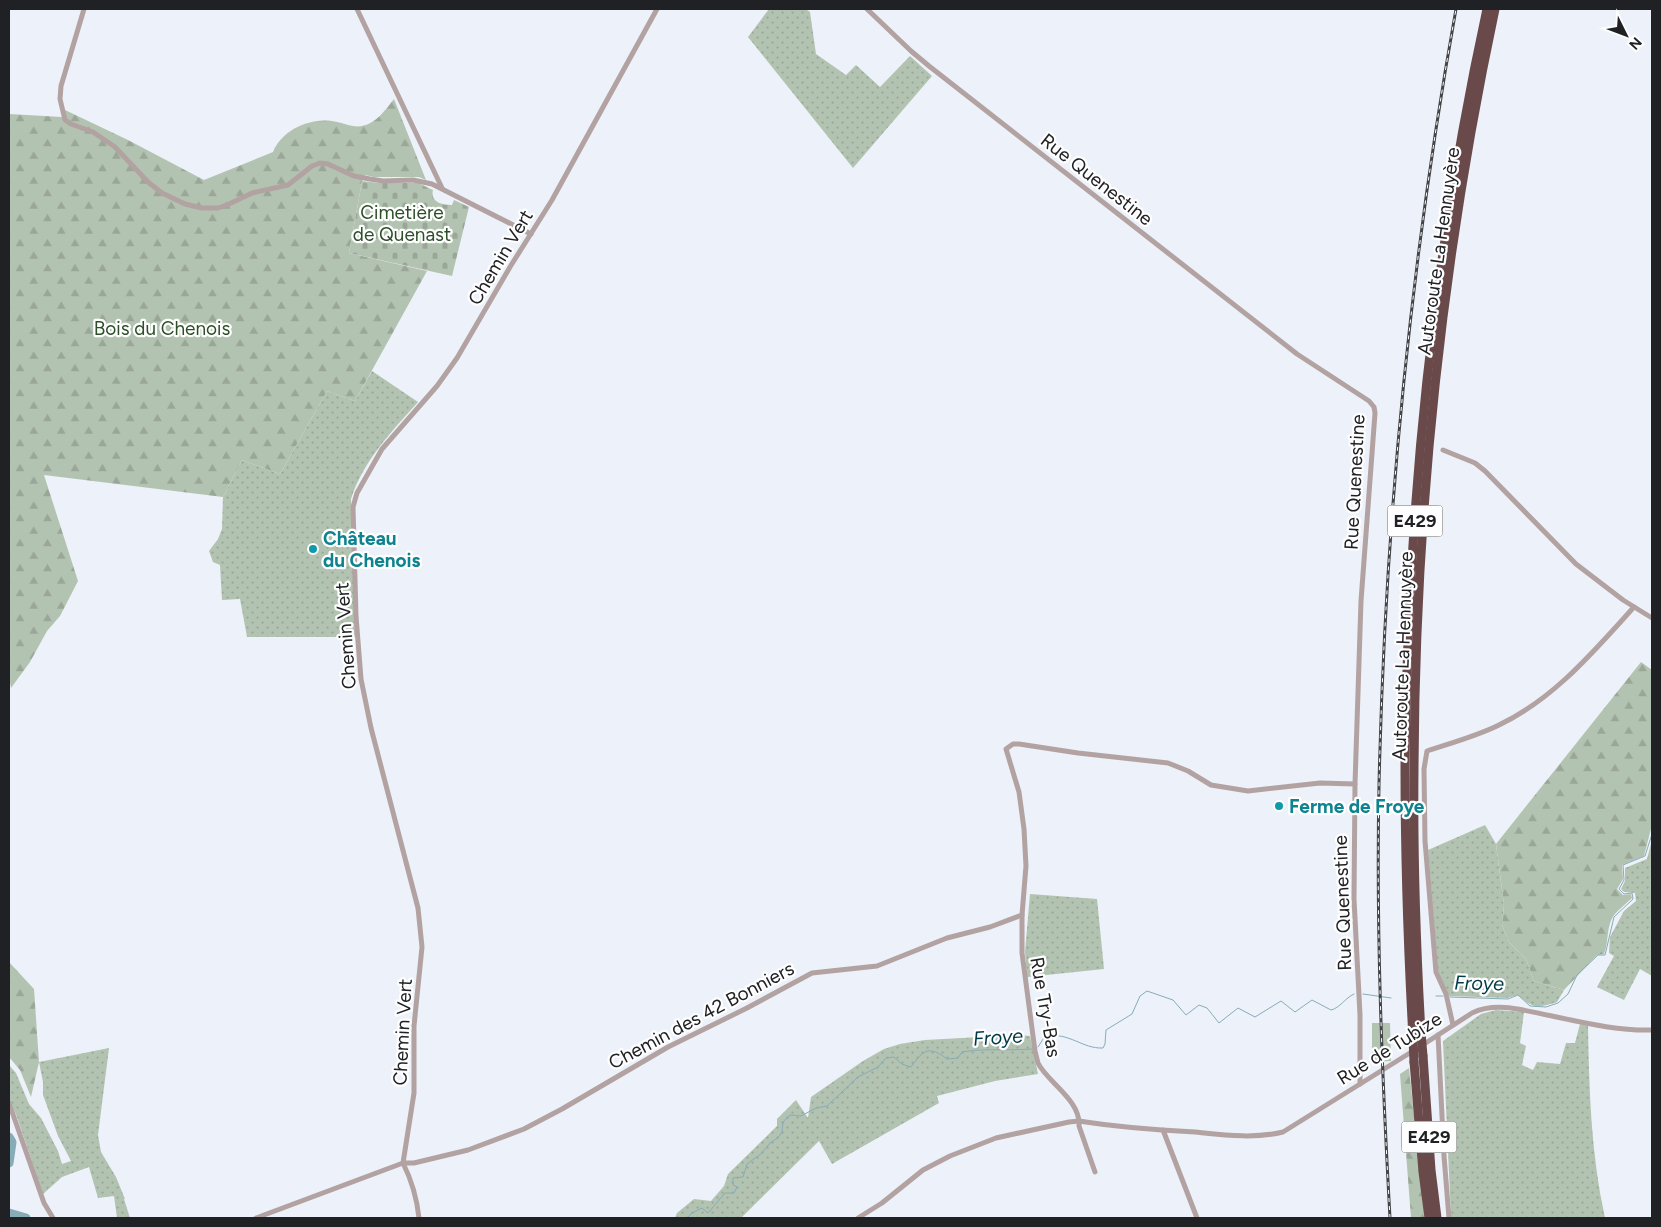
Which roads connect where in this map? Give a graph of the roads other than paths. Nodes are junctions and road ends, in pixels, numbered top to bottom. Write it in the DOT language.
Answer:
graph roads {
  1 [pos="84,9"];
  2 [pos="358,9"];
  3 [pos="657,9"];
  4 [pos="867,9"];
  5 [pos="1487,9"];
  6 [pos="1495,9"];
  7 [pos="442,189"];
  8 [pos="531,234"];
  9 [pos="1443,450"];
  10 [pos="1634,607"];
  11 [pos="1652,618"];
  12 [pos="1355,784"];
  13 [pos="1022,915"];
  14 [pos="1453,1025"];
  15 [pos="1652,1030"];
  16 [pos="1417,1035"];
  17 [pos="1438,1035"];
  18 [pos="1360,1084"];
  19 [pos="9,1103"];
  20 [pos="1079,1121"];
  21 [pos="1163,1130"];
  22 [pos="403,1163"];
  23 [pos="1095,1172"];
  24 [pos="861,1217"];
  25 [pos="52,1218"];
  26 [pos="256,1218"];
  27 [pos="419,1218"];
  28 [pos="1197,1218"];
  29 [pos="1428,1218"];
  30 [pos="1437,1218"];
  31 [pos="1449,1218"];
  1 -- 7 [label="street"];
  2 -- 7 [label="street"];
  3 -- 8 [label="street, Chemin Vert"];
  4 -- 12 [label="street, Rue Quenestine"];
  5 -- 16 [label="highway, Autoroute La Hennuyère / E429"];
  6 -- 16 [label="highway, Autoroute La Hennuyère / E429"];
  7 -- 8 [label="street"];
  8 -- 22 [label="street, Chemin Vert"];
  9 -- 10 [label="street"];
  10 -- 11 [label="street"];
  10 -- 14 [label="street"];
  12 -- 13 [label="street, Rue Try-Bas"];
  12 -- 18 [label="street, Rue Quenestine"];
  13 -- 20 [label="street, Rue Try-Bas"];
  13 -- 22 [label="street, Chemin des 42 Bonniers"];
  14 -- 15 [label="street, Rue de Tubize"];
  14 -- 17 [label="street, Rue de Tubize"];
  16 -- 29 [label="highway, Autoroute La Hennuyère / E429, bridge"];
  16 -- 30 [label="highway, Autoroute La Hennuyère / E429, bridge"];
  17 -- 18 [label="street, Rue de Tubize"];
  17 -- 31 [label="street"];
  18 -- 21 [label="street, Rue de Tubize"];
  19 -- 25 [label="street"];
  20 -- 21 [label="street"];
  20 -- 23 [label="street, Rue Try-Bas"];
  20 -- 24 [label="street"];
  21 -- 28 [label="street"];
  22 -- 26 [label="street, Chemin des 42 Bonniers"];
  22 -- 27 [label="street"];
}
